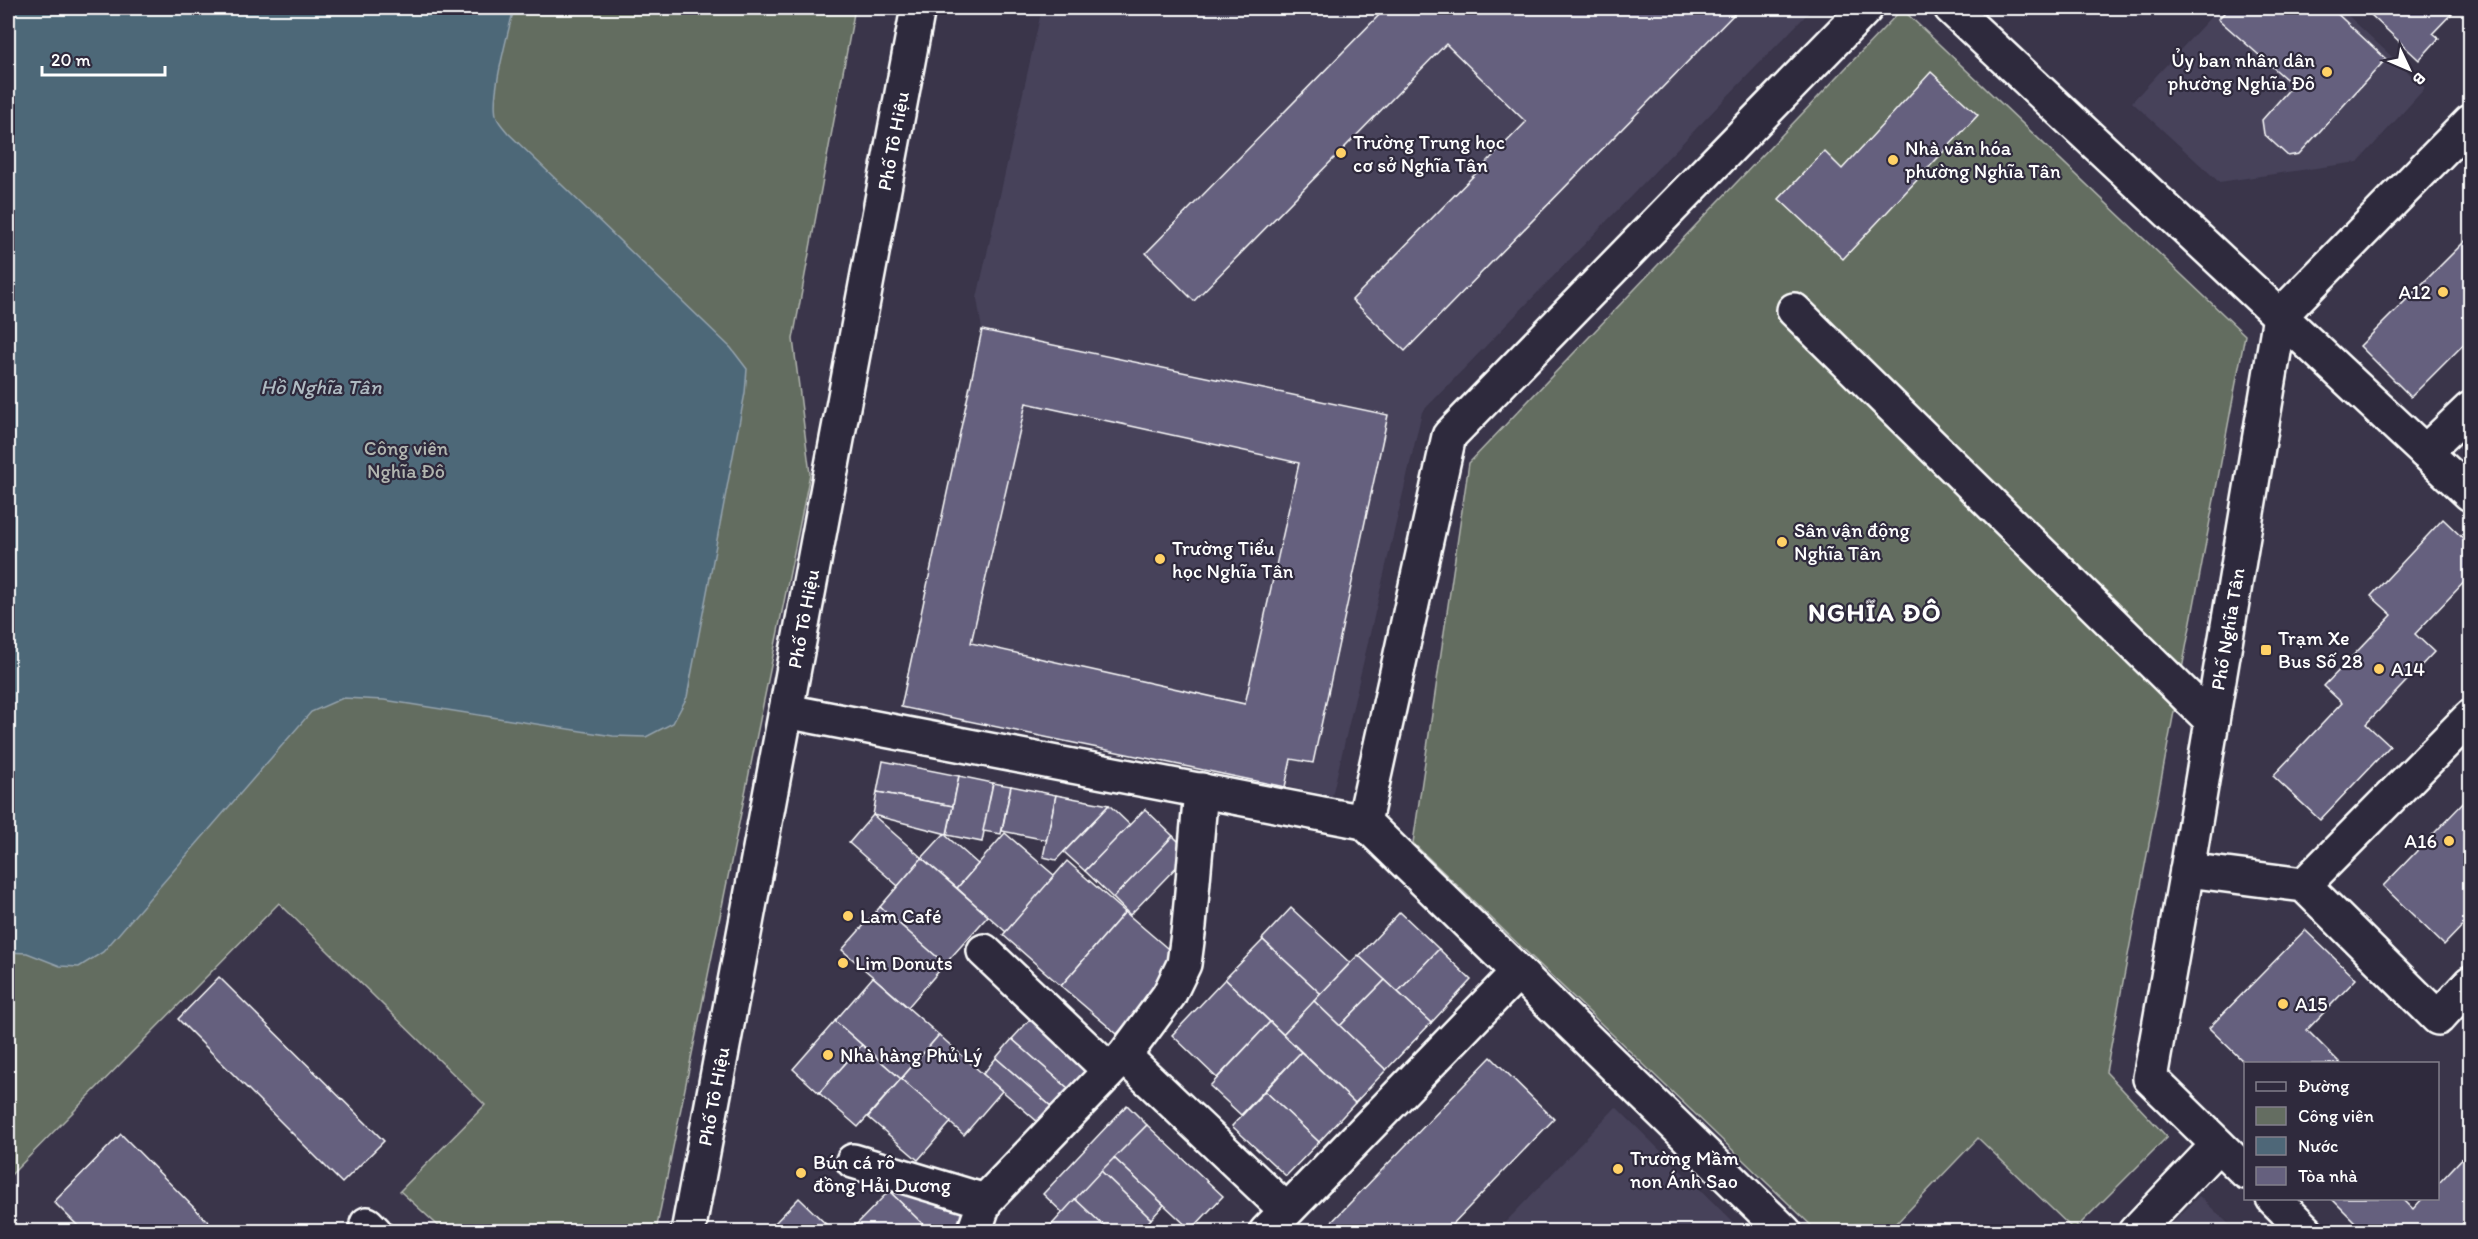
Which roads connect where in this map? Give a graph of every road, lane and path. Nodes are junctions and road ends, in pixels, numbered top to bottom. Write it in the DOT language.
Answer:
graph roads {
  1 [pos="918,8"];
  2 [pos="1866,8"];
  3 [pos="1951,8"];
  4 [pos="2470,122"];
  5 [pos="1794,310"];
  6 [pos="2280,316"];
  7 [pos="2470,408"];
  8 [pos="2425,452"];
  9 [pos="2470,494"];
  10 [pos="786,711"];
  11 [pos="2470,717"];
  12 [pos="2212,721"];
  13 [pos="1201,790"];
  14 [pos="1364,822"];
  15 [pos="2187,870"];
  16 [pos="2304,885"];
  17 [pos="984,951"];
  18 [pos="1518,972"];
  19 [pos="2470,984"];
  20 [pos="1117,1063"];
  21 [pos="2218,1145"];
  22 [pos="853,1161"];
  23 [pos="2244,1170"];
  24 [pos="2275,1200"];
  25 [pos="985,1201"];
  26 [pos="1276,1221"];
  27 [pos="688,1232"];
  28 [pos="974,1232"];
  29 [pos="1785,1232"];
  30 [pos="2135,1232"];
  31 [pos="2307,1232"];
  1 -- 10 [label="street, Phố Tô Hiệu"];
  2 -- 14 [label="street"];
  3 -- 6 [label="street"];
  4 -- 6 [label="street"];
  5 -- 12 [label="street"];
  6 -- 8 [label="street"];
  6 -- 12 [label="street, Phố Nghĩa Tân"];
  7 -- 8 [label="street"];
  8 -- 9 [label="street"];
  10 -- 13 [label="street"];
  10 -- 27 [label="street, Phố Tô Hiệu"];
  11 -- 16 [label="street"];
  12 -- 15 [label="street, Phố Nghĩa Tân"];
  13 -- 14 [label="street"];
  13 -- 20 [label="street"];
  14 -- 18 [label="street"];
  15 -- 16 [label="street"];
  15 -- 21 [label="street, Phố Nghĩa Tân"];
  16 -- 19 [label="street"];
  17 -- 20 [label="street"];
  18 -- 26 [label="street"];
  18 -- 29 [label="street"];
  20 -- 25 [label="street"];
  20 -- 26 [label="street"];
  21 -- 23 [label="street, Phố Nghĩa Tân"];
  21 -- 30 [label="street"];
  22 -- 25 [label="street"];
  24 -- 31 [label="street"];
  25 -- 28 [label="street"];
}
